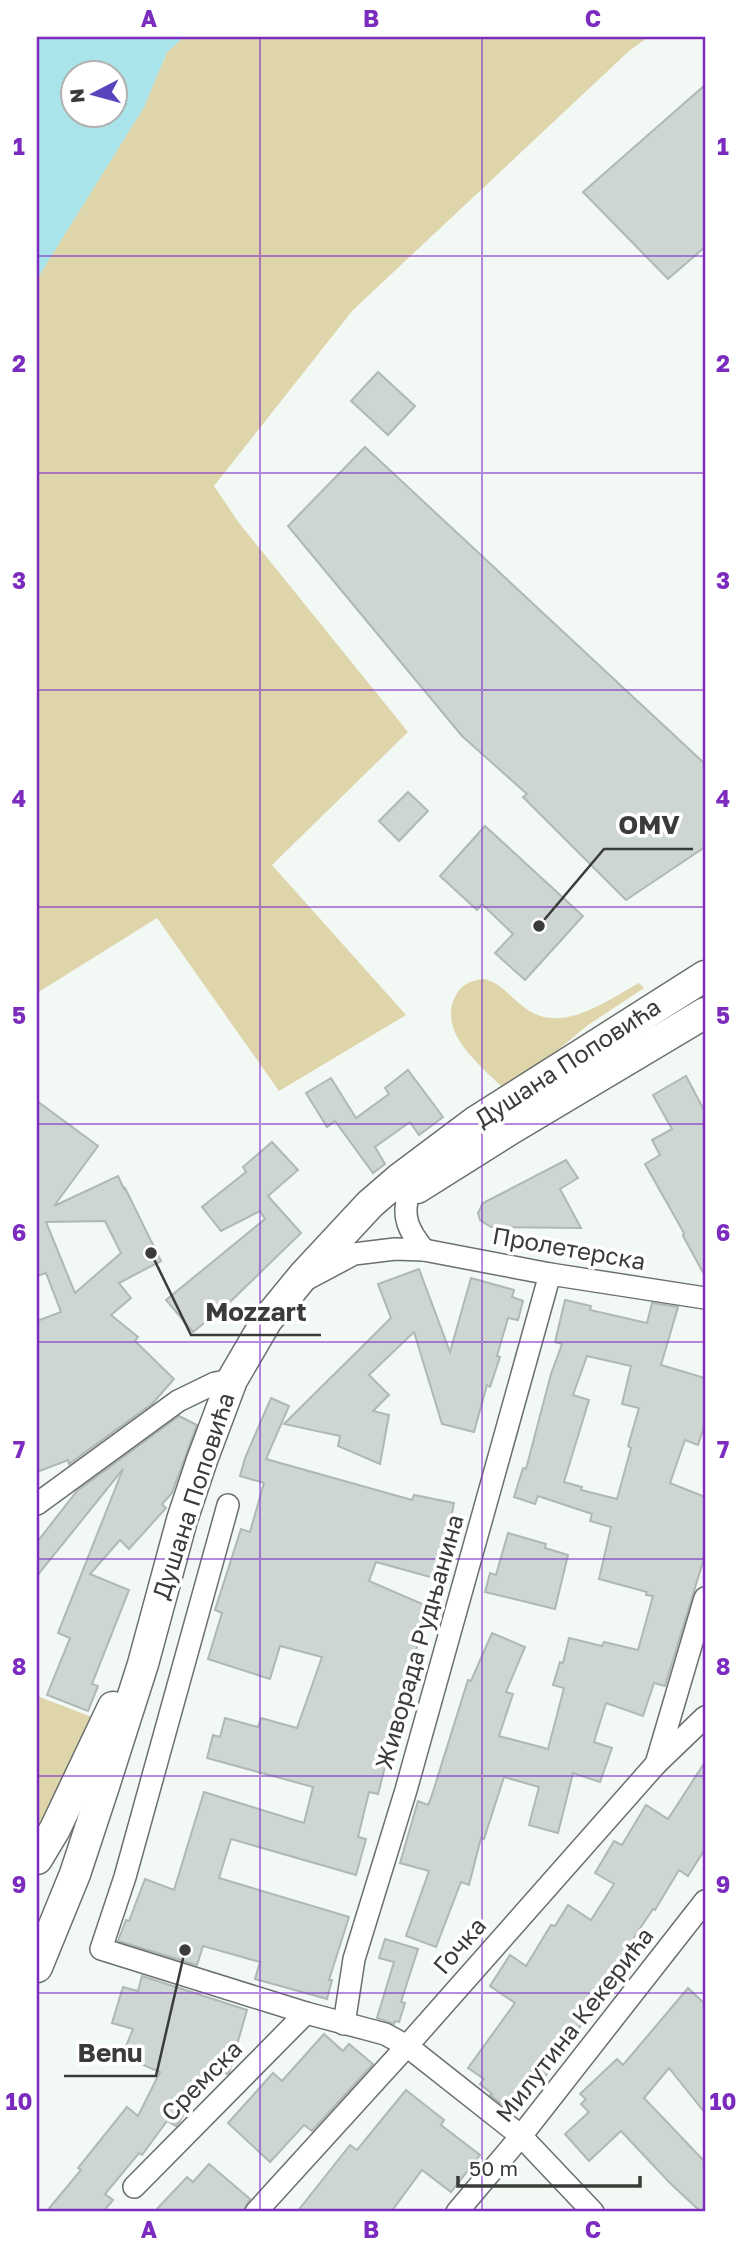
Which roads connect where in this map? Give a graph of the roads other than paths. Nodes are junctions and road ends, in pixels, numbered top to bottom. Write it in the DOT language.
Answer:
graph roads {
  1 [pos="705,976"];
  2 [pos="705,1013"];
  3 [pos="409,1193"];
  4 [pos="340,1237"];
  5 [pos="424,1250"];
  6 [pos="550,1274"];
  7 [pos="295,1285"];
  8 [pos="705,1298"];
  9 [pos="232,1380"];
  10 [pos="37,1504"];
  11 [pos="228,1505"];
  12 [pos="705,1598"];
  13 [pos="142,1664"];
  14 [pos="705,1717"];
  15 [pos="656,1764"];
  16 [pos="37,1859"];
  17 [pos="705,1901"];
  18 [pos="38,1943"];
  19 [pos="306,2013"];
  20 [pos="344,2024"];
  21 [pos="407,2046"];
  22 [pos="521,2136"];
  23 [pos="134,2187"];
  24 [pos="256,2212"];
  25 [pos="457,2212"];
  26 [pos="593,2212"];
  1 -- 4 [label="main road, Душана Поповића"];
  2 -- 3 [label="main road, Душана Поповића"];
  3 -- 4 [label="main road, Душана Поповића"];
  3 -- 5 [label="street"];
  4 -- 7 [label="main road, Душана Поповића"];
  5 -- 6 [label="street, Пролетерска"];
  5 -- 7 [label="street, Пролетерска"];
  6 -- 8 [label="street, Пролетерска"];
  6 -- 20 [label="street, Живорада Рудњанина"];
  7 -- 9 [label="main road, Душана Поповића"];
  9 -- 10 [label="street"];
  9 -- 13 [label="main road, Душана Поповића"];
  11 -- 19 [label="street, Душана Поповића"];
  12 -- 15 [label="street"];
  13 -- 16 [label="main road, Душана Поповића"];
  13 -- 18 [label="main road, Душана Поповића"];
  14 -- 15 [label="street, Гочка"];
  15 -- 21 [label="street, Гочка"];
  17 -- 22 [label="street, Милутина Кекерића"];
  19 -- 20 [label="street"];
  19 -- 23 [label="street, Сремска"];
  20 -- 21 [label="street"];
  21 -- 22 [label="street"];
  21 -- 24 [label="street, Гочка"];
  22 -- 25 [label="street, Милутина Кекерића"];
  22 -- 26 [label="street"];
}
